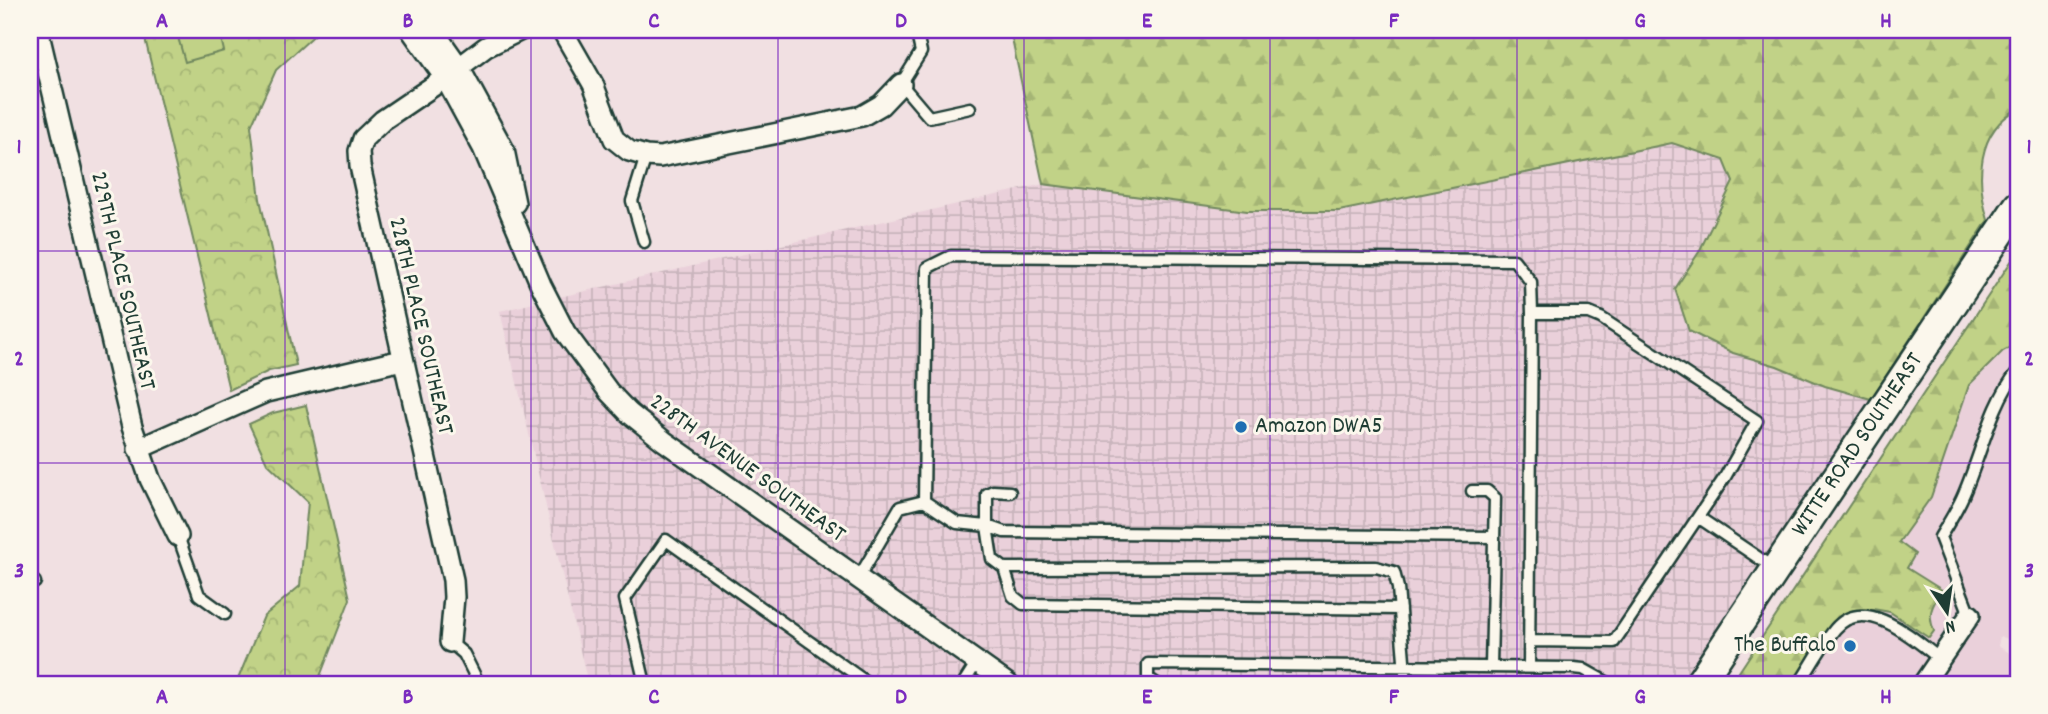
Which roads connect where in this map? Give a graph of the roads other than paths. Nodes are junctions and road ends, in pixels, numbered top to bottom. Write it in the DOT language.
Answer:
graph roads {
  1 [pos="38,30"];
  2 [pos="411,30"];
  3 [pos="433,30"];
  4 [pos="521,30"];
  5 [pos="562,30"];
  6 [pos="916,30"];
  7 [pos="452,73"];
  8 [pos="901,84"];
  9 [pos="970,107"];
  10 [pos="646,156"];
  11 [pos="2018,206"];
  12 [pos="644,242"];
  13 [pos="1532,313"];
  14 [pos="402,360"];
  15 [pos="2018,371"];
  16 [pos="138,449"];
  17 [pos="1472,491"];
  18 [pos="1010,492"];
  19 [pos="924,501"];
  20 [pos="1698,517"];
  21 [pos="987,526"];
  22 [pos="178,536"];
  23 [pos="1494,537"];
  24 [pos="1004,568"];
  25 [pos="1775,569"];
  26 [pos="858,580"];
  27 [pos="1400,609"];
  28 [pos="225,614"];
  29 [pos="1970,615"];
  30 [pos="1529,641"];
  31 [pos="450,642"];
  32 [pos="1940,659"];
  33 [pos="977,662"];
  34 [pos="1405,666"];
  35 [pos="1491,666"];
  36 [pos="1529,666"];
  37 [pos="479,684"];
  38 [pos="645,684"];
  39 [pos="869,684"];
  40 [pos="963,684"];
  41 [pos="1008,684"];
  42 [pos="1157,684"];
  43 [pos="1406,684"];
  44 [pos="1610,684"];
  45 [pos="1699,684"];
  46 [pos="1799,684"];
  47 [pos="1923,684"];
  1 -- 16 [label="street, 229TH PLACE SOUTHEAST"];
  2 -- 7 [label="street, 228TH AVENUE SOUTHEAST"];
  3 -- 7 [label="street, 228TH AVENUE SOUTHEAST"];
  4 -- 7 [label="street, 228TH PLACE SOUTHEAST"];
  5 -- 10 [label="street"];
  6 -- 8 [label="lane"];
  7 -- 14 [label="street, 228TH PLACE SOUTHEAST"];
  7 -- 26 [label="street, 228TH AVENUE SOUTHEAST"];
  8 -- 9 [label="lane"];
  8 -- 10 [label="street"];
  10 -- 12 [label="lane"];
  11 -- 25 [label="street, WITTE ROAD SOUTHEAST"];
  13 -- 19 [label="lane"];
  13 -- 20 [label="lane"];
  13 -- 30 [label="lane"];
  14 -- 16 [label="street"];
  14 -- 31 [label="street, 228TH PLACE SOUTHEAST"];
  15 -- 29 [label="lane"];
  16 -- 22 [label="street, 229TH PLACE SOUTHEAST"];
  17 -- 23 [label="lane"];
  18 -- 21 [label="lane"];
  19 -- 21 [label="lane"];
  19 -- 26 [label="lane"];
  20 -- 25 [label="lane"];
  20 -- 30 [label="lane"];
  21 -- 23 [label="lane"];
  21 -- 24 [label="lane"];
  22 -- 28 [label="lane"];
  23 -- 35 [label="lane"];
  24 -- 27 [label="lane"];
  24 -- 27 [label="lane"];
  25 -- 45 [label="street, WITTE ROAD SOUTHEAST"];
  26 -- 33 [label="street, 228TH AVENUE SOUTHEAST"];
  27 -- 34 [label="lane"];
  29 -- 32 [label="street"];
  30 -- 36 [label="lane"];
  31 -- 37 [label="lane"];
  32 -- 46 [label="lane"];
  32 -- 47 [label="street"];
  33 -- 40 [label="lane"];
  33 -- 41 [label="street, 228TH AVENUE SOUTHEAST"];
  34 -- 35 [label="lane"];
  34 -- 42 [label="lane"];
  34 -- 43 [label="lane"];
  35 -- 36 [label="lane"];
  36 -- 44 [label="lane"];
  38 -- 39 [label="lane"];
}
